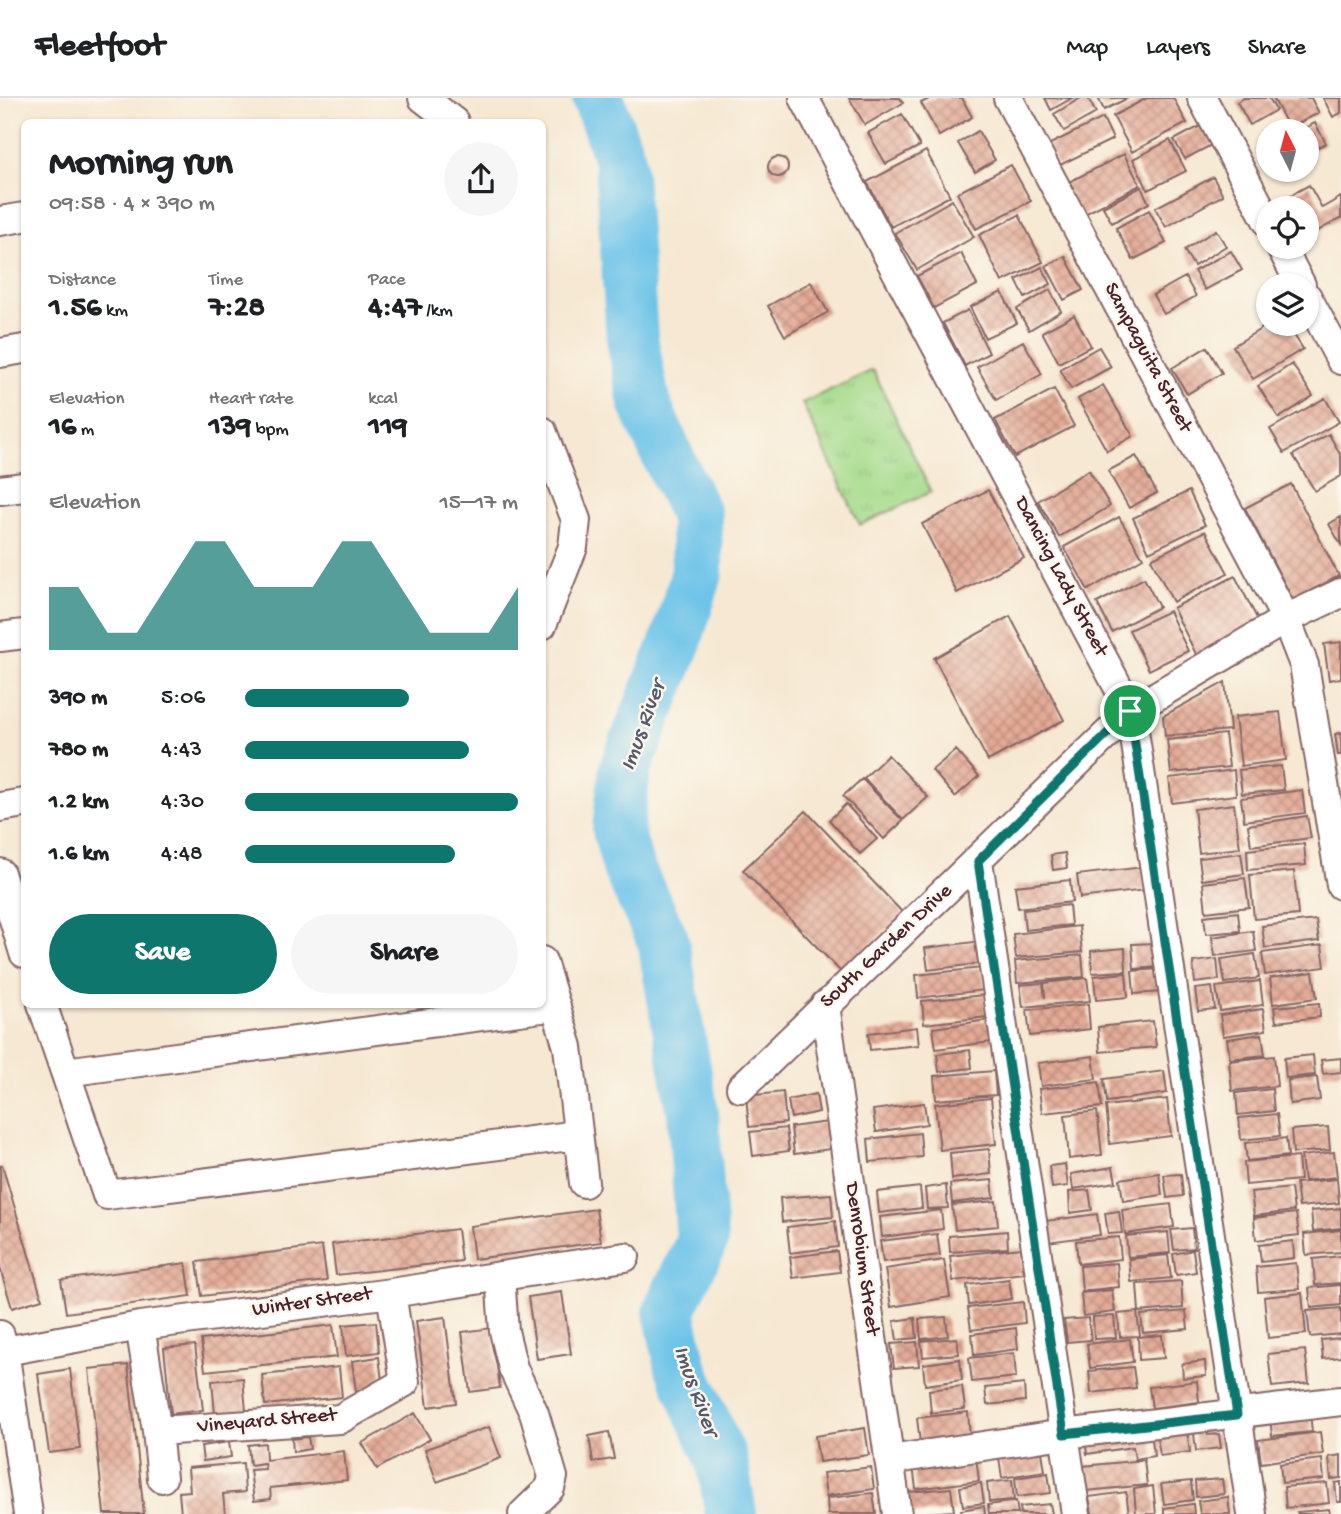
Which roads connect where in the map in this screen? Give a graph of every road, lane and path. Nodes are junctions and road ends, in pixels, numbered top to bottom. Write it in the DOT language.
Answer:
graph roads {
  1 [pos="423,98"];
  2 [pos="804,98"];
  3 [pos="1008,98"];
  4 [pos="1202,98"];
  5 [pos="450,119"];
  6 [pos="1256,200"];
  7 [pos="21,217"];
  8 [pos="0,220"];
  9 [pos="1319,319"];
  10 [pos="21,350"];
  11 [pos="0,353"];
  12 [pos="1341,360"];
  13 [pos="546,441"];
  14 [pos="21,487"];
  15 [pos="0,490"];
  16 [pos="553,571"];
  17 [pos="1341,593"];
  18 [pos="546,605"];
  19 [pos="1286,619"];
  20 [pos="21,634"];
  21 [pos="0,637"];
  22 [pos="1130,711"];
  23 [pos="21,804"];
  24 [pos="0,807"];
  25 [pos="978,861"];
  26 [pos="0,873"];
  27 [pos="1341,886"];
  28 [pos="21,940"];
  29 [pos="546,974"];
  30 [pos="825,1005"];
  31 [pos="556,1006"];
  32 [pos="546,1007"];
  33 [pos="43,1008"];
  34 [pos="541,1008"];
  35 [pos="65,1072"];
  36 [pos="741,1088"];
  37 [pos="578,1135"];
  38 [pos="584,1183"];
  39 [pos="625,1256"];
  40 [pos="500,1276"];
  41 [pos="391,1293"];
  42 [pos="140,1326"];
  43 [pos="1,1346"];
  44 [pos="1341,1401"];
  45 [pos="1237,1415"];
  46 [pos="157,1431"];
  47 [pos="1064,1434"];
  48 [pos="889,1460"];
  49 [pos="162,1478"];
  50 [pos="28,1514"];
  51 [pos="523,1514"];
  52 [pos="897,1514"];
  53 [pos="1076,1514"];
  54 [pos="1252,1514"];
  1 -- 5 [label="street"];
  2 -- 22 [label="street, Dancing Lady Street"];
  3 -- 19 [label="street, Sampaguita Street"];
  4 -- 6 [label="street"];
  7 -- 8 [label="street"];
  9 -- 12 [label="street"];
  10 -- 11 [label="street"];
  13 -- 16 [label="street"];
  14 -- 15 [label="street"];
  16 -- 18 [label="street"];
  17 -- 19 [label="street, South Garden Drive"];
  19 -- 22 [label="street, South Garden Drive"];
  19 -- 27 [label="street, Sampaguita Street"];
  20 -- 21 [label="street"];
  22 -- 25 [label="street, South Garden Drive"];
  22 -- 45 [label="street, Dancing Lady Street"];
  23 -- 24 [label="street"];
  25 -- 30 [label="street, South Garden Drive"];
  25 -- 47 [label="street"];
  26 -- 28 [label="street"];
  29 -- 31 [label="street"];
  30 -- 36 [label="street, South Garden Drive"];
  30 -- 48 [label="street, Denrobium Street"];
  31 -- 32 [label="street"];
  31 -- 37 [label="street"];
  33 -- 35 [label="street"];
  34 -- 35 [label="street"];
  35 -- 37 [label="street"];
  37 -- 38 [label="street"];
  39 -- 40 [label="street, Winter Street"];
  40 -- 41 [label="street, Winter Street"];
  40 -- 51 [label="street"];
  41 -- 42 [label="street, Winter Street"];
  41 -- 46 [label="street, Vineyard Street"];
  42 -- 43 [label="street, Winter Street"];
  42 -- 46 [label="street"];
  43 -- 50 [label="street"];
  44 -- 45 [label="street"];
  45 -- 47 [label="street"];
  45 -- 54 [label="street, Dancing Lady Street"];
  46 -- 49 [label="street"];
  47 -- 48 [label="street"];
  47 -- 53 [label="street"];
  48 -- 52 [label="street, Denrobium Street"];
}
